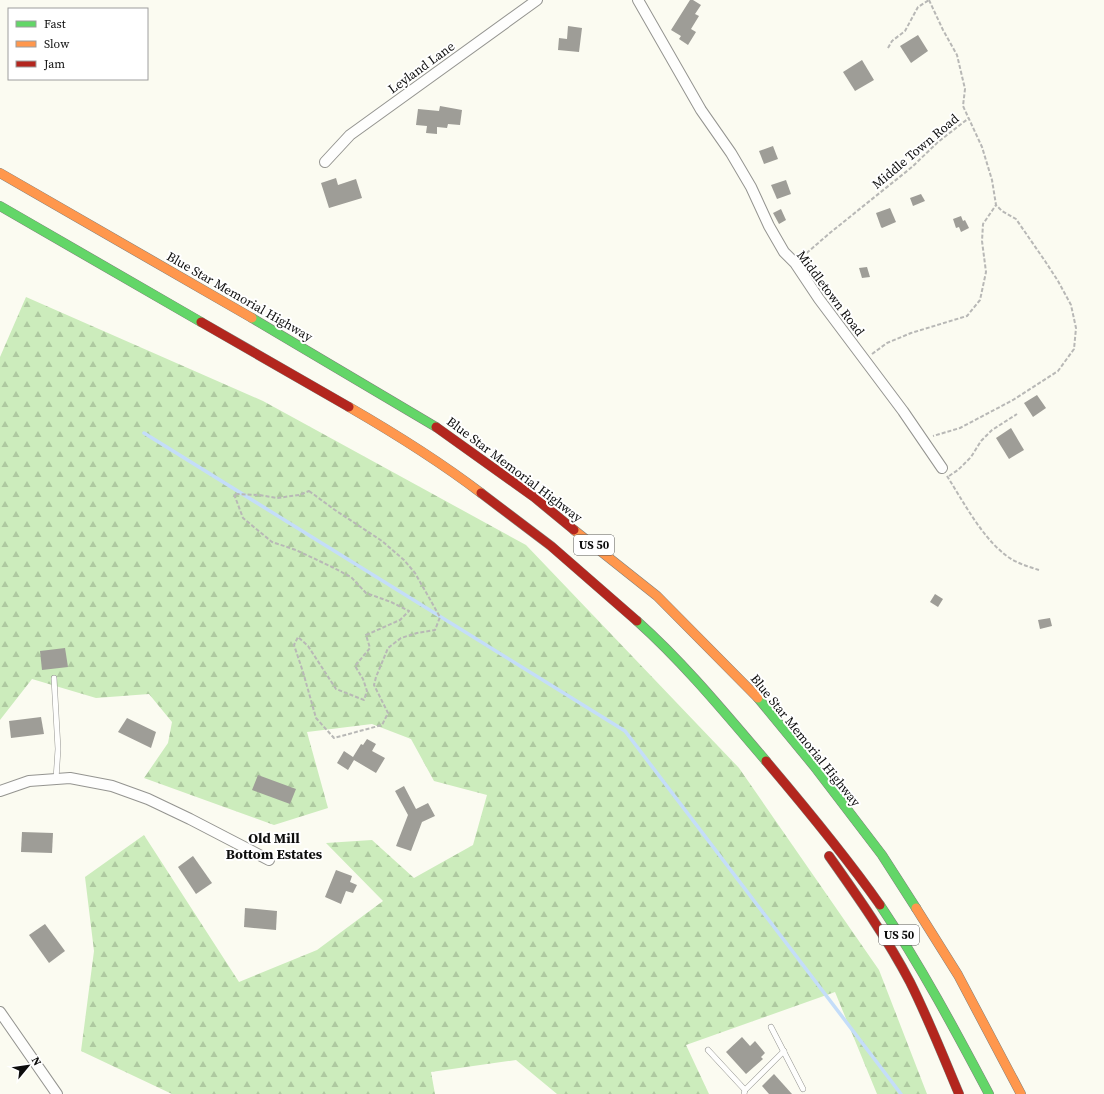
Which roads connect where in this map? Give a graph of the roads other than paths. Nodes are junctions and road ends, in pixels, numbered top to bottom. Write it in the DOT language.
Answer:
graph roads {
  1 [pos="537,0"];
  2 [pos="638,0"];
  3 [pos="325,162"];
  4 [pos="0,173"];
  5 [pos="0,206"];
  6 [pos="945,473"];
  7 [pos="54,678"];
  8 [pos="56,779"];
  9 [pos="790,789"];
  10 [pos="0,791"];
  11 [pos="799,815"];
  12 [pos="824,849"];
  13 [pos="269,860"];
  14 [pos="0,1012"];
  15 [pos="771,1027"];
  16 [pos="708,1050"];
  17 [pos="784,1051"];
  18 [pos="803,1089"];
  19 [pos="744,1092"];
  20 [pos="57,1094"];
  21 [pos="959,1094"];
  22 [pos="989,1094"];
  23 [pos="1021,1094"];
  1 -- 3 [label="street, Leyland Lane"];
  2 -- 6 [label="street, Middletown Road"];
  4 -- 23 [label="highway, Blue Star Memorial Highway / US 50"];
  5 -- 9 [label="highway, US 50"];
  7 -- 8 [label="lane"];
  8 -- 10 [label="street"];
  8 -- 13 [label="street"];
  9 -- 11 [label="highway"];
  9 -- 22 [label="highway, US 50"];
  12 -- 21 [label="highway"];
  14 -- 20 [label="street"];
  15 -- 17 [label="lane"];
  16 -- 19 [label="lane"];
  17 -- 18 [label="lane"];
  17 -- 19 [label="lane"];
}
